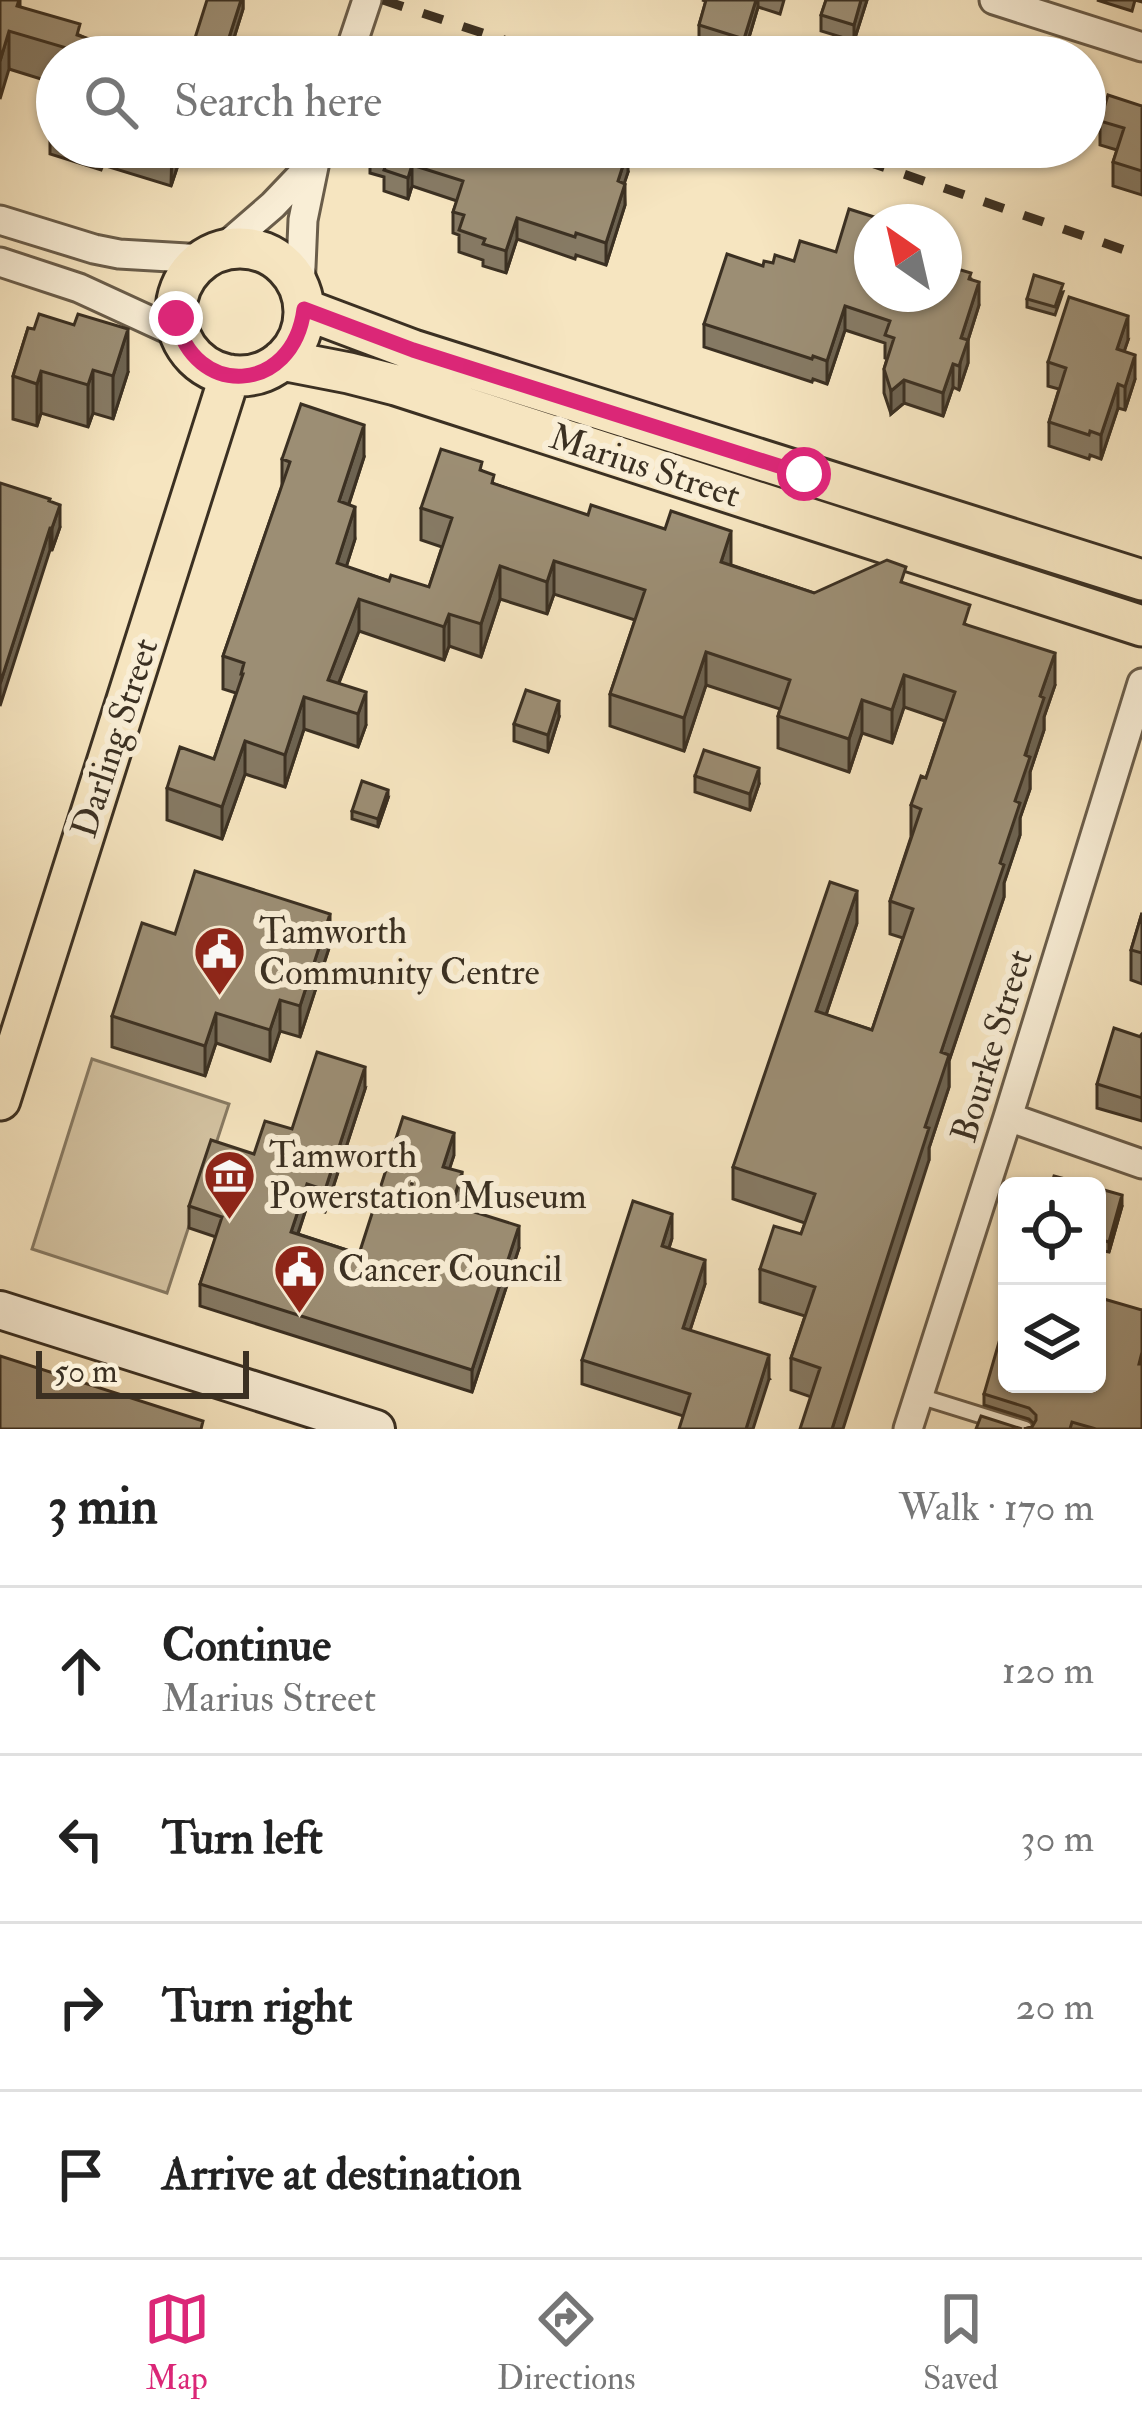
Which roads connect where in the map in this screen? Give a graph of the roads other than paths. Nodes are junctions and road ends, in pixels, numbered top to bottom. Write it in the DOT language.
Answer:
graph roads {
  1 [pos="367,0"];
  2 [pos="994,0"];
  3 [pos="355,36"];
  4 [pos="1142,47"];
  5 [pos="305,168"];
  6 [pos="313,168"];
  7 [pos="0,220"];
  8 [pos="212,255"];
  9 [pos="0,262"];
  10 [pos="302,300"];
  11 [pos="179,334"];
  12 [pos="282,360"];
  13 [pos="230,375"];
  14 [pos="1142,580"];
  15 [pos="1142,626"];
  16 [pos="1142,683"];
  17 [pos="0,1100"];
  18 [pos="1008,1117"];
  19 [pos="1142,1164"];
  20 [pos="0,1310"];
  21 [pos="919,1396"];
  22 [pos="376,1429"];
  23 [pos="908,1429"];
  24 [pos="1025,1429"];
  1 -- 3 [label="street"];
  2 -- 4 [label="street"];
  5 -- 8 [label="street"];
  6 -- 10 [label="street"];
  7 -- 8 [label="street"];
  8 -- 10 [label="main road"];
  8 -- 11 [label="main road"];
  9 -- 11 [label="street"];
  10 -- 12 [label="main road"];
  10 -- 14 [label="main road, Marius Street"];
  11 -- 13 [label="main road"];
  12 -- 13 [label="main road"];
  12 -- 15 [label="main road, Marius Street"];
  13 -- 17 [label="main road, Darling Street"];
  16 -- 18 [label="street, Bourke Street"];
  18 -- 19 [label="street"];
  18 -- 21 [label="street, Bourke Street"];
  20 -- 22 [label="main road"];
  21 -- 23 [label="street, Bourke Street"];
  21 -- 24 [label="lane"];
}
